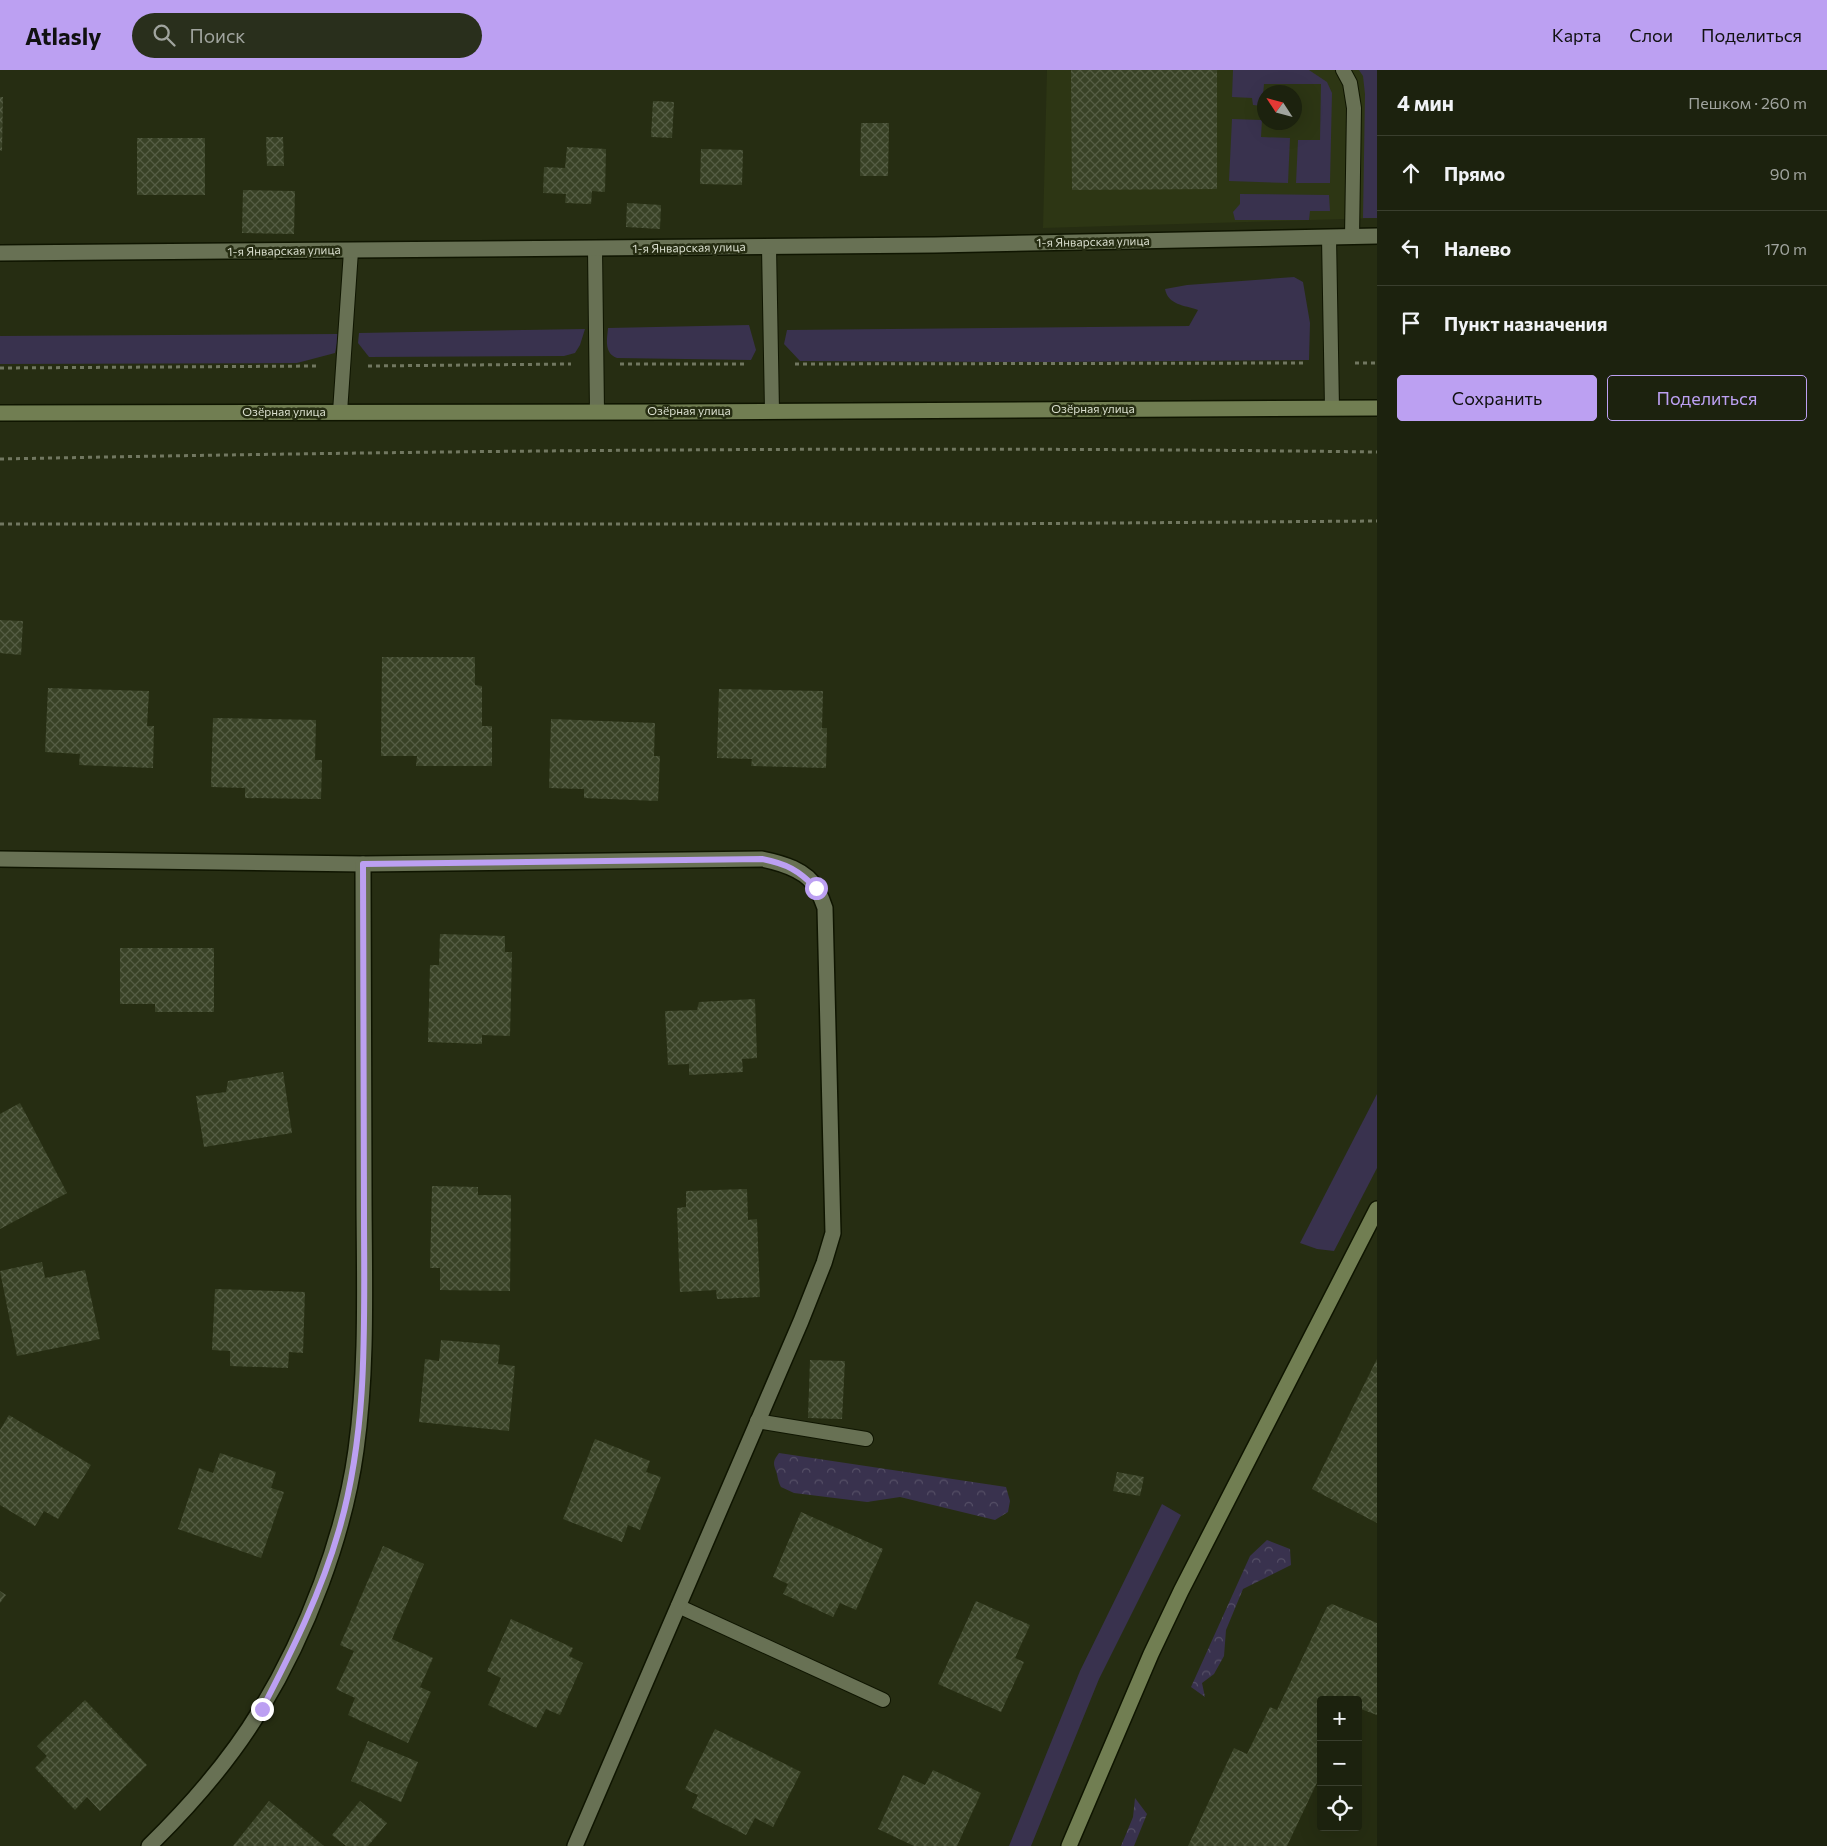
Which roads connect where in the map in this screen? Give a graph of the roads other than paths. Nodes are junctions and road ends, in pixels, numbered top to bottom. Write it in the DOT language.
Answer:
graph roads {
  1 [pos="1343,70"];
  2 [pos="1377,236"];
  3 [pos="1329,237"];
  4 [pos="1352,237"];
  5 [pos="769,247"];
  6 [pos="595,249"];
  7 [pos="351,251"];
  8 [pos="0,253"];
  9 [pos="1332,408"];
  10 [pos="1377,408"];
  11 [pos="772,411"];
  12 [pos="340,412"];
  13 [pos="597,412"];
  14 [pos="0,413"];
  15 [pos="0,860"];
  16 [pos="363,864"];
  17 [pos="1377,1209"];
  18 [pos="757,1421"];
  19 [pos="866,1439"];
  20 [pos="678,1606"];
  21 [pos="883,1700"];
  22 [pos="149,1846"];
  23 [pos="575,1846"];
  24 [pos="1069,1846"];
  1 -- 4 [label="lane"];
  2 -- 4 [label="street, 1-я Январская улица"];
  3 -- 4 [label="street, 1-я Январская улица"];
  3 -- 5 [label="street, 1-я Январская улица"];
  3 -- 9 [label="lane"];
  5 -- 6 [label="street, 1-я Январская улица"];
  5 -- 11 [label="lane"];
  6 -- 7 [label="street, 1-я Январская улица"];
  6 -- 13 [label="lane"];
  7 -- 8 [label="street, 1-я Январская улица"];
  7 -- 12 [label="lane"];
  9 -- 10 [label="main road, Озёрная улица"];
  9 -- 11 [label="main road, Озёрная улица"];
  11 -- 13 [label="main road, Озёрная улица"];
  12 -- 13 [label="main road, Озёрная улица"];
  12 -- 14 [label="main road, Озёрная улица"];
  15 -- 16 [label="street"];
  16 -- 18 [label="street"];
  16 -- 22 [label="street"];
  17 -- 24 [label="main road"];
  18 -- 19 [label="lane"];
  18 -- 20 [label="street"];
  20 -- 21 [label="lane"];
  20 -- 23 [label="street"];
}
